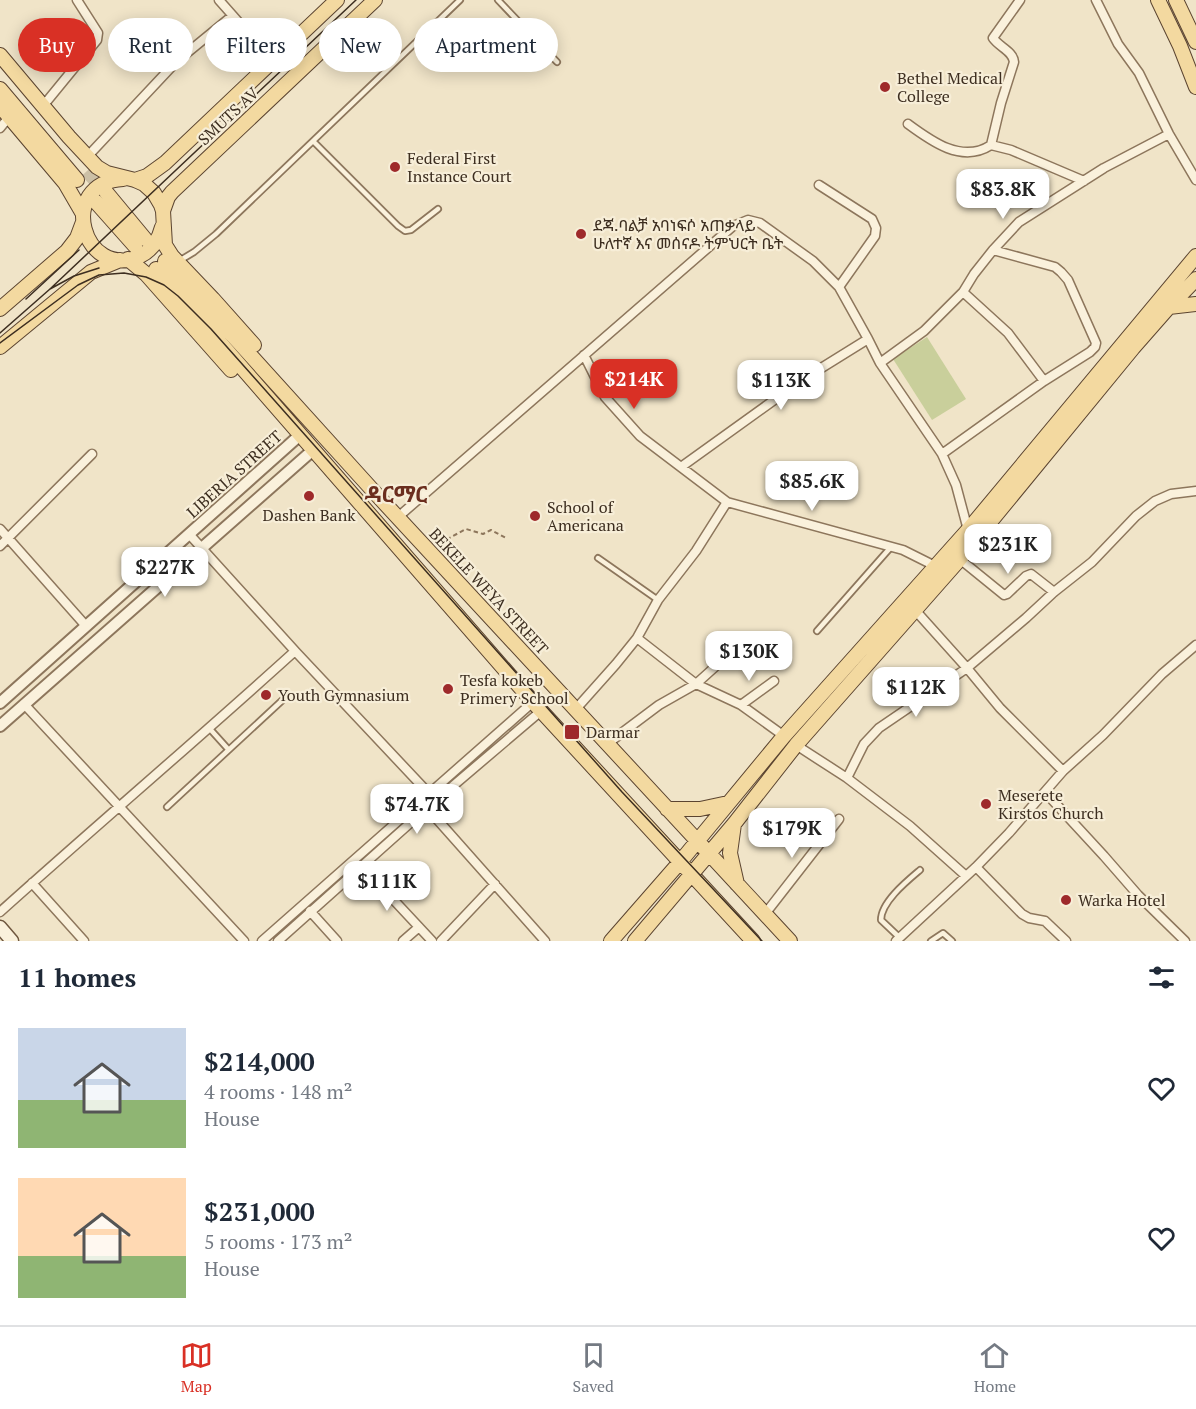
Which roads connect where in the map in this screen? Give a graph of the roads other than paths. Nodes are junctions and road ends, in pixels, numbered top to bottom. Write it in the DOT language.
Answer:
graph roads {
  1 [pos="77,0"];
  2 [pos="219,0"];
  3 [pos="337,0"];
  4 [pos="375,0"];
  5 [pos="460,0"];
  6 [pos="498,0"];
  7 [pos="1020,0"];
  8 [pos="1096,0"];
  9 [pos="1158,0"];
  10 [pos="1176,0"];
  11 [pos="232,15"];
  12 [pos="235,18"];
  13 [pos="515,18"];
  14 [pos="307,29"];
  15 [pos="1196,42"];
  16 [pos="0,55"];
  17 [pos="0,69"];
  18 [pos="261,72"];
  19 [pos="1196,87"];
  20 [pos="0,89"];
  21 [pos="43,106"];
  22 [pos="3,117"];
  23 [pos="908,124"];
  24 [pos="1169,134"];
  25 [pos="313,141"];
  26 [pos="990,145"];
  27 [pos="84,169"];
  28 [pos="131,179"];
  29 [pos="1196,180"];
  30 [pos="1084,181"];
  31 [pos="819,185"];
  32 [pos="100,196"];
  33 [pos="438,209"];
  34 [pos="83,218"];
  35 [pos="163,218"];
  36 [pos="140,243"];
  37 [pos="993,250"];
  38 [pos="1196,256"];
  39 [pos="124,259"];
  40 [pos="166,264"];
  41 [pos="1196,279"];
  42 [pos="839,287"];
  43 [pos="963,292"];
  44 [pos="1196,304"];
  45 [pos="1169,307"];
  46 [pos="0,309"];
  47 [pos="868,339"];
  48 [pos="0,347"];
  49 [pos="584,355"];
  50 [pos="880,363"];
  51 [pos="1044,381"];
  52 [pos="291,424"];
  53 [pos="300,435"];
  54 [pos="313,450"];
  55 [pos="92,454"];
  56 [pos="942,454"];
  57 [pos="681,467"];
  58 [pos="1196,491"];
  59 [pos="727,502"];
  60 [pos="398,517"];
  61 [pos="0,529"];
  62 [pos="189,534"];
  63 [pos="973,534"];
  64 [pos="8,538"];
  65 [pos="0,546"];
  66 [pos="201,547"];
  67 [pos="891,547"];
  68 [pos="954,555"];
  69 [pos="598,558"];
  70 [pos="935,566"];
  71 [pos="1054,592"];
  72 [pos="658,600"];
  73 [pos="915,610"];
  74 [pos="86,626"];
  75 [pos="817,631"];
  76 [pos="637,638"];
  77 [pos="1196,645"];
  78 [pos="737,647"];
  79 [pos="59,650"];
  80 [pos="295,651"];
  81 [pos="71,663"];
  82 [pos="967,668"];
  83 [pos="774,681"];
  84 [pos="696,684"];
  85 [pos="288,695"];
  86 [pos="0,703"];
  87 [pos="24,704"];
  88 [pos="741,705"];
  89 [pos="537,706"];
  90 [pos="575,710"];
  91 [pos="0,726"];
  92 [pos="210,729"];
  93 [pos="784,736"];
  94 [pos="607,744"];
  95 [pos="796,745"];
  96 [pos="228,750"];
  97 [pos="1063,771"];
  98 [pos="847,778"];
  99 [pos="1045,792"];
  100 [pos="429,793"];
  101 [pos="436,801"];
  102 [pos="728,803"];
  103 [pos="119,806"];
  104 [pos="166,807"];
  105 [pos="427,808"];
  106 [pos="667,809"];
  107 [pos="838,819"];
  108 [pos="734,824"];
  109 [pos="697,842"];
  110 [pos="709,854"];
  111 [pos="680,862"];
  112 [pos="362,866"];
  113 [pos="976,867"];
  114 [pos="920,870"];
  115 [pos="692,874"];
  116 [pos="966,876"];
  117 [pos="32,883"];
  118 [pos="495,884"];
  119 [pos="737,885"];
  120 [pos="310,911"];
  121 [pos="0,912"];
  122 [pos="765,914"];
  123 [pos="0,927"];
  124 [pos="419,927"];
  125 [pos="898,940"];
  126 [pos="12,941"];
  127 [pos="84,941"];
  128 [pos="244,941"];
  129 [pos="262,941"];
  130 [pos="278,941"];
  131 [pos="337,941"];
  132 [pos="403,941"];
  133 [pos="432,941"];
  134 [pos="441,941"];
  135 [pos="545,941"];
  136 [pos="611,941"];
  137 [pos="634,941"];
  138 [pos="753,941"];
  139 [pos="790,941"];
  140 [pos="931,941"];
  141 [pos="952,941"];
  142 [pos="1066,941"];
  143 [pos="1185,941"];
  1 -- 21 [label="street"];
  2 -- 11 [label="street"];
  3 -- 14 [label="main road"];
  4 -- 35 [label="main road, SMUTS AV"];
  5 -- 25 [label="lane"];
  6 -- 13 [label="lane"];
  7 -- 26 [label="street"];
  8 -- 24 [label="street"];
  9 -- 19 [label="main road"];
  10 -- 15 [label="main road"];
  11 -- 12 [label="street"];
  11 -- 27 [label="street"];
  16 -- 21 [label="main road"];
  17 -- 27 [label="main road"];
  18 -- 28 [label="main road"];
  20 -- 27 [label="main road"];
  21 -- 27 [label="main road"];
  22 -- 34 [label="main road"];
  23 -- 26 [label="street"];
  24 -- 29 [label="street"];
  24 -- 30 [label="street"];
  25 -- 33 [label="lane"];
  25 -- 40 [label="lane"];
  26 -- 30 [label="street"];
  27 -- 28 [label="main road"];
  28 -- 34 [label="main road"];
  28 -- 35 [label="main road"];
  30 -- 37 [label="street"];
  31 -- 42 [label="street"];
  32 -- 36 [label="main road"];
  34 -- 39 [label="main road"];
  34 -- 46 [label="main road"];
  35 -- 39 [label="main road"];
  35 -- 40 [label="main road"];
  37 -- 43 [label="street"];
  37 -- 51 [label="street"];
  38 -- 63 [label="main road"];
  39 -- 48 [label="main road"];
  39 -- 52 [label="main road"];
  40 -- 52 [label="main road"];
  40 -- 60 [label="main road, BEKELE WEYA STREET"];
  41 -- 45 [label="main road"];
  42 -- 47 [label="street"];
  42 -- 49 [label="street"];
  43 -- 50 [label="street"];
  43 -- 51 [label="street"];
  44 -- 45 [label="main road"];
  45 -- 63 [label="main road"];
  47 -- 50 [label="street"];
  47 -- 57 [label="street"];
  49 -- 57 [label="street"];
  49 -- 60 [label="street"];
  50 -- 56 [label="street"];
  51 -- 56 [label="street"];
  52 -- 53 [label="main road"];
  53 -- 54 [label="main road"];
  53 -- 62 [label="street, LIBERIA STREET"];
  54 -- 66 [label="street, LIBERIA STREET"];
  54 -- 89 [label="main road"];
  55 -- 64 [label="street"];
  56 -- 63 [label="street"];
  57 -- 59 [label="street"];
  58 -- 71 [label="street"];
  59 -- 67 [label="street"];
  59 -- 72 [label="street"];
  60 -- 90 [label="main road, BEKELE WEYA STREET"];
  61 -- 64 [label="street"];
  62 -- 66 [label="street"];
  62 -- 74 [label="street, LIBERIA STREET"];
  63 -- 68 [label="main road"];
  64 -- 65 [label="street"];
  64 -- 74 [label="street"];
  66 -- 80 [label="street"];
  66 -- 81 [label="street, LIBERIA STREET"];
  67 -- 70 [label="street"];
  67 -- 75 [label="lane"];
  68 -- 70 [label="main road"];
  68 -- 71 [label="street"];
  68 -- 73 [label="main road"];
  69 -- 72 [label="lane"];
  70 -- 93 [label="main road"];
  71 -- 82 [label="street"];
  72 -- 76 [label="street"];
  73 -- 82 [label="street"];
  73 -- 95 [label="main road"];
  74 -- 79 [label="street, LIBERIA STREET"];
  76 -- 84 [label="street"];
  76 -- 90 [label="street"];
  77 -- 97 [label="street"];
  78 -- 84 [label="street"];
  79 -- 81 [label="street"];
  79 -- 86 [label="street, LIBERIA STREET"];
  80 -- 92 [label="street"];
  80 -- 100 [label="street"];
  81 -- 87 [label="street, LIBERIA STREET"];
  82 -- 97 [label="street"];
  82 -- 98 [label="street"];
  83 -- 88 [label="street"];
  84 -- 88 [label="street"];
  84 -- 94 [label="street"];
  85 -- 96 [label="lane"];
  87 -- 91 [label="street, LIBERIA STREET"];
  87 -- 103 [label="street"];
  88 -- 93 [label="street"];
  89 -- 100 [label="street"];
  89 -- 101 [label="street"];
  89 -- 111 [label="main road"];
  90 -- 94 [label="main road, BEKELE WEYA STREET"];
  92 -- 96 [label="lane"];
  92 -- 103 [label="street"];
  93 -- 102 [label="main road"];
  94 -- 106 [label="main road, BEKELE WEYA STREET"];
  95 -- 98 [label="street"];
  95 -- 108 [label="main road"];
  96 -- 104 [label="lane"];
  97 -- 99 [label="street"];
  98 -- 116 [label="street"];
  99 -- 113 [label="street"];
  99 -- 143 [label="street"];
  100 -- 101 [label="street"];
  100 -- 129 [label="street"];
  101 -- 105 [label="street"];
  102 -- 106 [label="main road"];
  102 -- 109 [label="main road"];
  103 -- 117 [label="street"];
  103 -- 128 [label="street"];
  105 -- 112 [label="street"];
  105 -- 118 [label="street"];
  106 -- 109 [label="main road, BEKELE WEYA STREET"];
  107 -- 122 [label="street"];
  108 -- 110 [label="main road"];
  108 -- 119 [label="main road"];
  109 -- 110 [label="main road, BEKELE WEYA STREET"];
  109 -- 111 [label="main road"];
  110 -- 115 [label="main road"];
  110 -- 119 [label="main road, BEKELE WEYA STREET"];
  111 -- 115 [label="main road"];
  111 -- 136 [label="main road"];
  112 -- 120 [label="street"];
  112 -- 124 [label="street"];
  113 -- 116 [label="street"];
  113 -- 142 [label="street"];
  114 -- 125 [label="lane"];
  115 -- 137 [label="main road"];
  115 -- 138 [label="main road"];
  116 -- 125 [label="street"];
  117 -- 121 [label="street"];
  117 -- 127 [label="street"];
  118 -- 134 [label="street"];
  118 -- 135 [label="street"];
  119 -- 122 [label="main road, BEKELE WEYA STREET"];
  120 -- 130 [label="street"];
  120 -- 131 [label="street"];
  122 -- 139 [label="main road, BEKELE WEYA STREET"];
  123 -- 126 [label="main road"];
  124 -- 132 [label="street"];
  124 -- 133 [label="street"];
  140 -- 141 [label="lane"];
}
